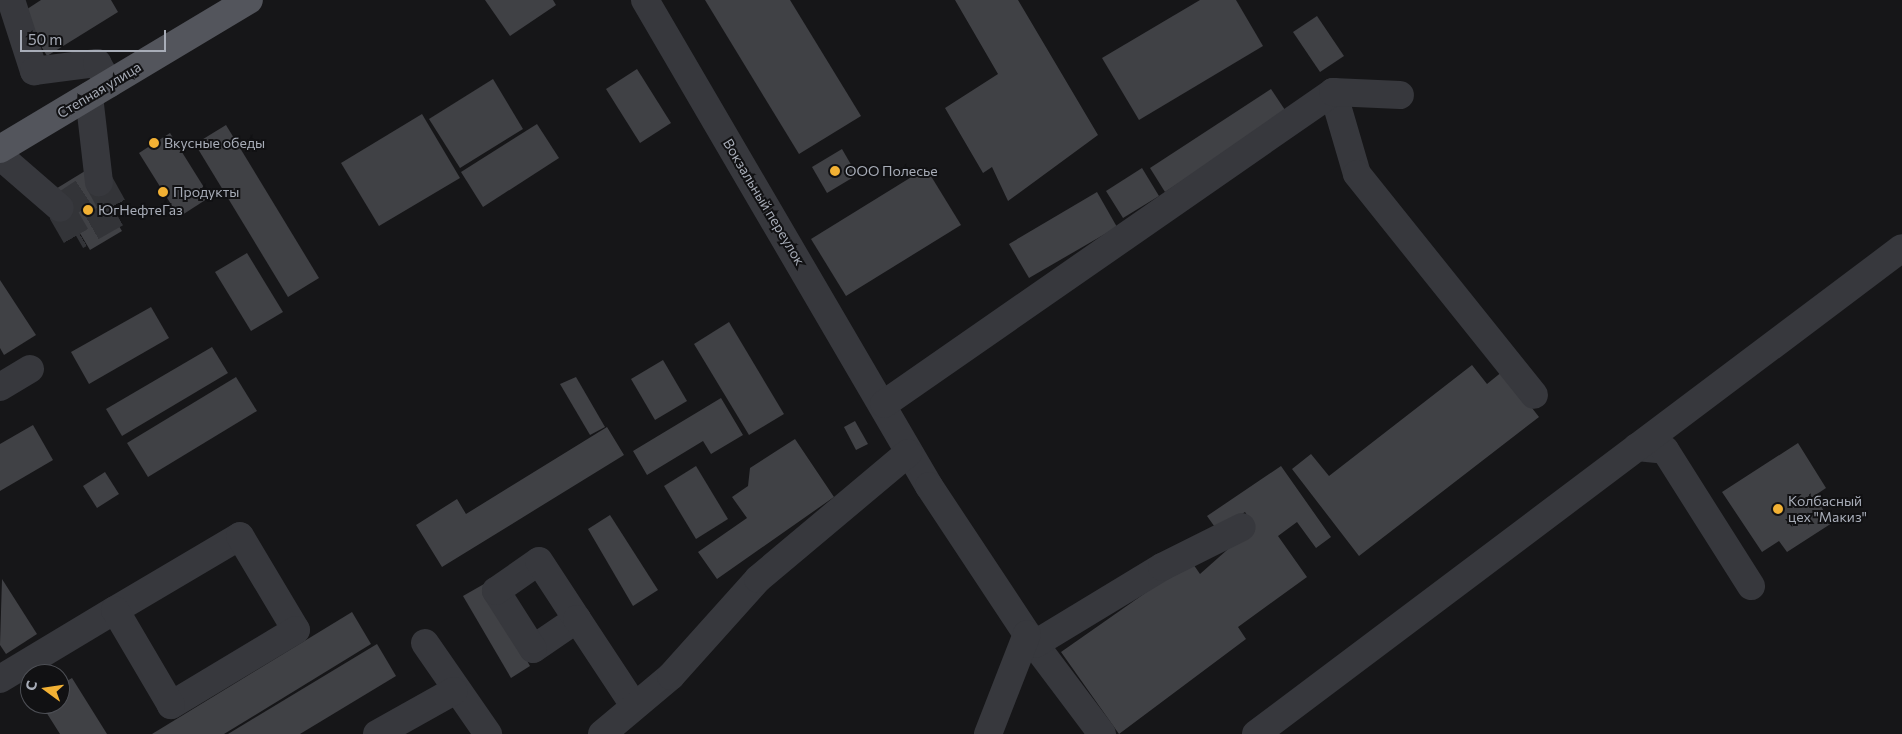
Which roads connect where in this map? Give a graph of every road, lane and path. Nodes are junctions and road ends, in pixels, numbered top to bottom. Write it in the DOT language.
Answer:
graph roads {
  1 [pos="11,0"];
  2 [pos="644,0"];
  3 [pos="241,2"];
  4 [pos="99,90"];
  5 [pos="1333,92"];
  6 [pos="1400,95"];
  7 [pos="0,150"];
  8 [pos="0,156"];
  9 [pos="99,182"];
  10 [pos="60,208"];
  11 [pos="1902,248"];
  12 [pos="30,369"];
  13 [pos="0,387"];
  14 [pos="1534,395"];
  15 [pos="884,404"];
  16 [pos="1637,447"];
  17 [pos="908,453"];
  18 [pos="1242,527"];
  19 [pos="1751,586"];
  20 [pos="115,610"];
  21 [pos="577,619"];
  22 [pos="1031,639"];
  23 [pos="425,643"];
  24 [pos="0,679"];
  25 [pos="454,691"];
  26 [pos="633,704"];
  27 [pos="377,734"];
  28 [pos="488,734"];
  29 [pos="602,734"];
  30 [pos="988,734"];
  31 [pos="1102,734"];
  32 [pos="1256,734"];
  1 -- 4 [label="street"];
  2 -- 15 [label="street, Вокзальный переулок"];
  3 -- 4 [label="main road, Степная улица"];
  4 -- 7 [label="main road, Степная улица"];
  4 -- 9 [label="street"];
  5 -- 6 [label="street"];
  5 -- 14 [label="street"];
  5 -- 15 [label="street"];
  8 -- 10 [label="street"];
  11 -- 16 [label="street"];
  12 -- 13 [label="street"];
  15 -- 17 [label="street, Вокзальный переулок"];
  16 -- 19 [label="street"];
  16 -- 32 [label="street"];
  17 -- 22 [label="street, Вокзальный переулок"];
  17 -- 26 [label="street"];
  18 -- 22 [label="street"];
  20 -- 20 [label="street"];
  20 -- 24 [label="street"];
  21 -- 26 [label="street"];
  22 -- 30 [label="street"];
  22 -- 31 [label="street, Вокзальный переулок"];
  23 -- 25 [label="street"];
  25 -- 27 [label="street"];
  25 -- 28 [label="street"];
  26 -- 29 [label="street"];
}
